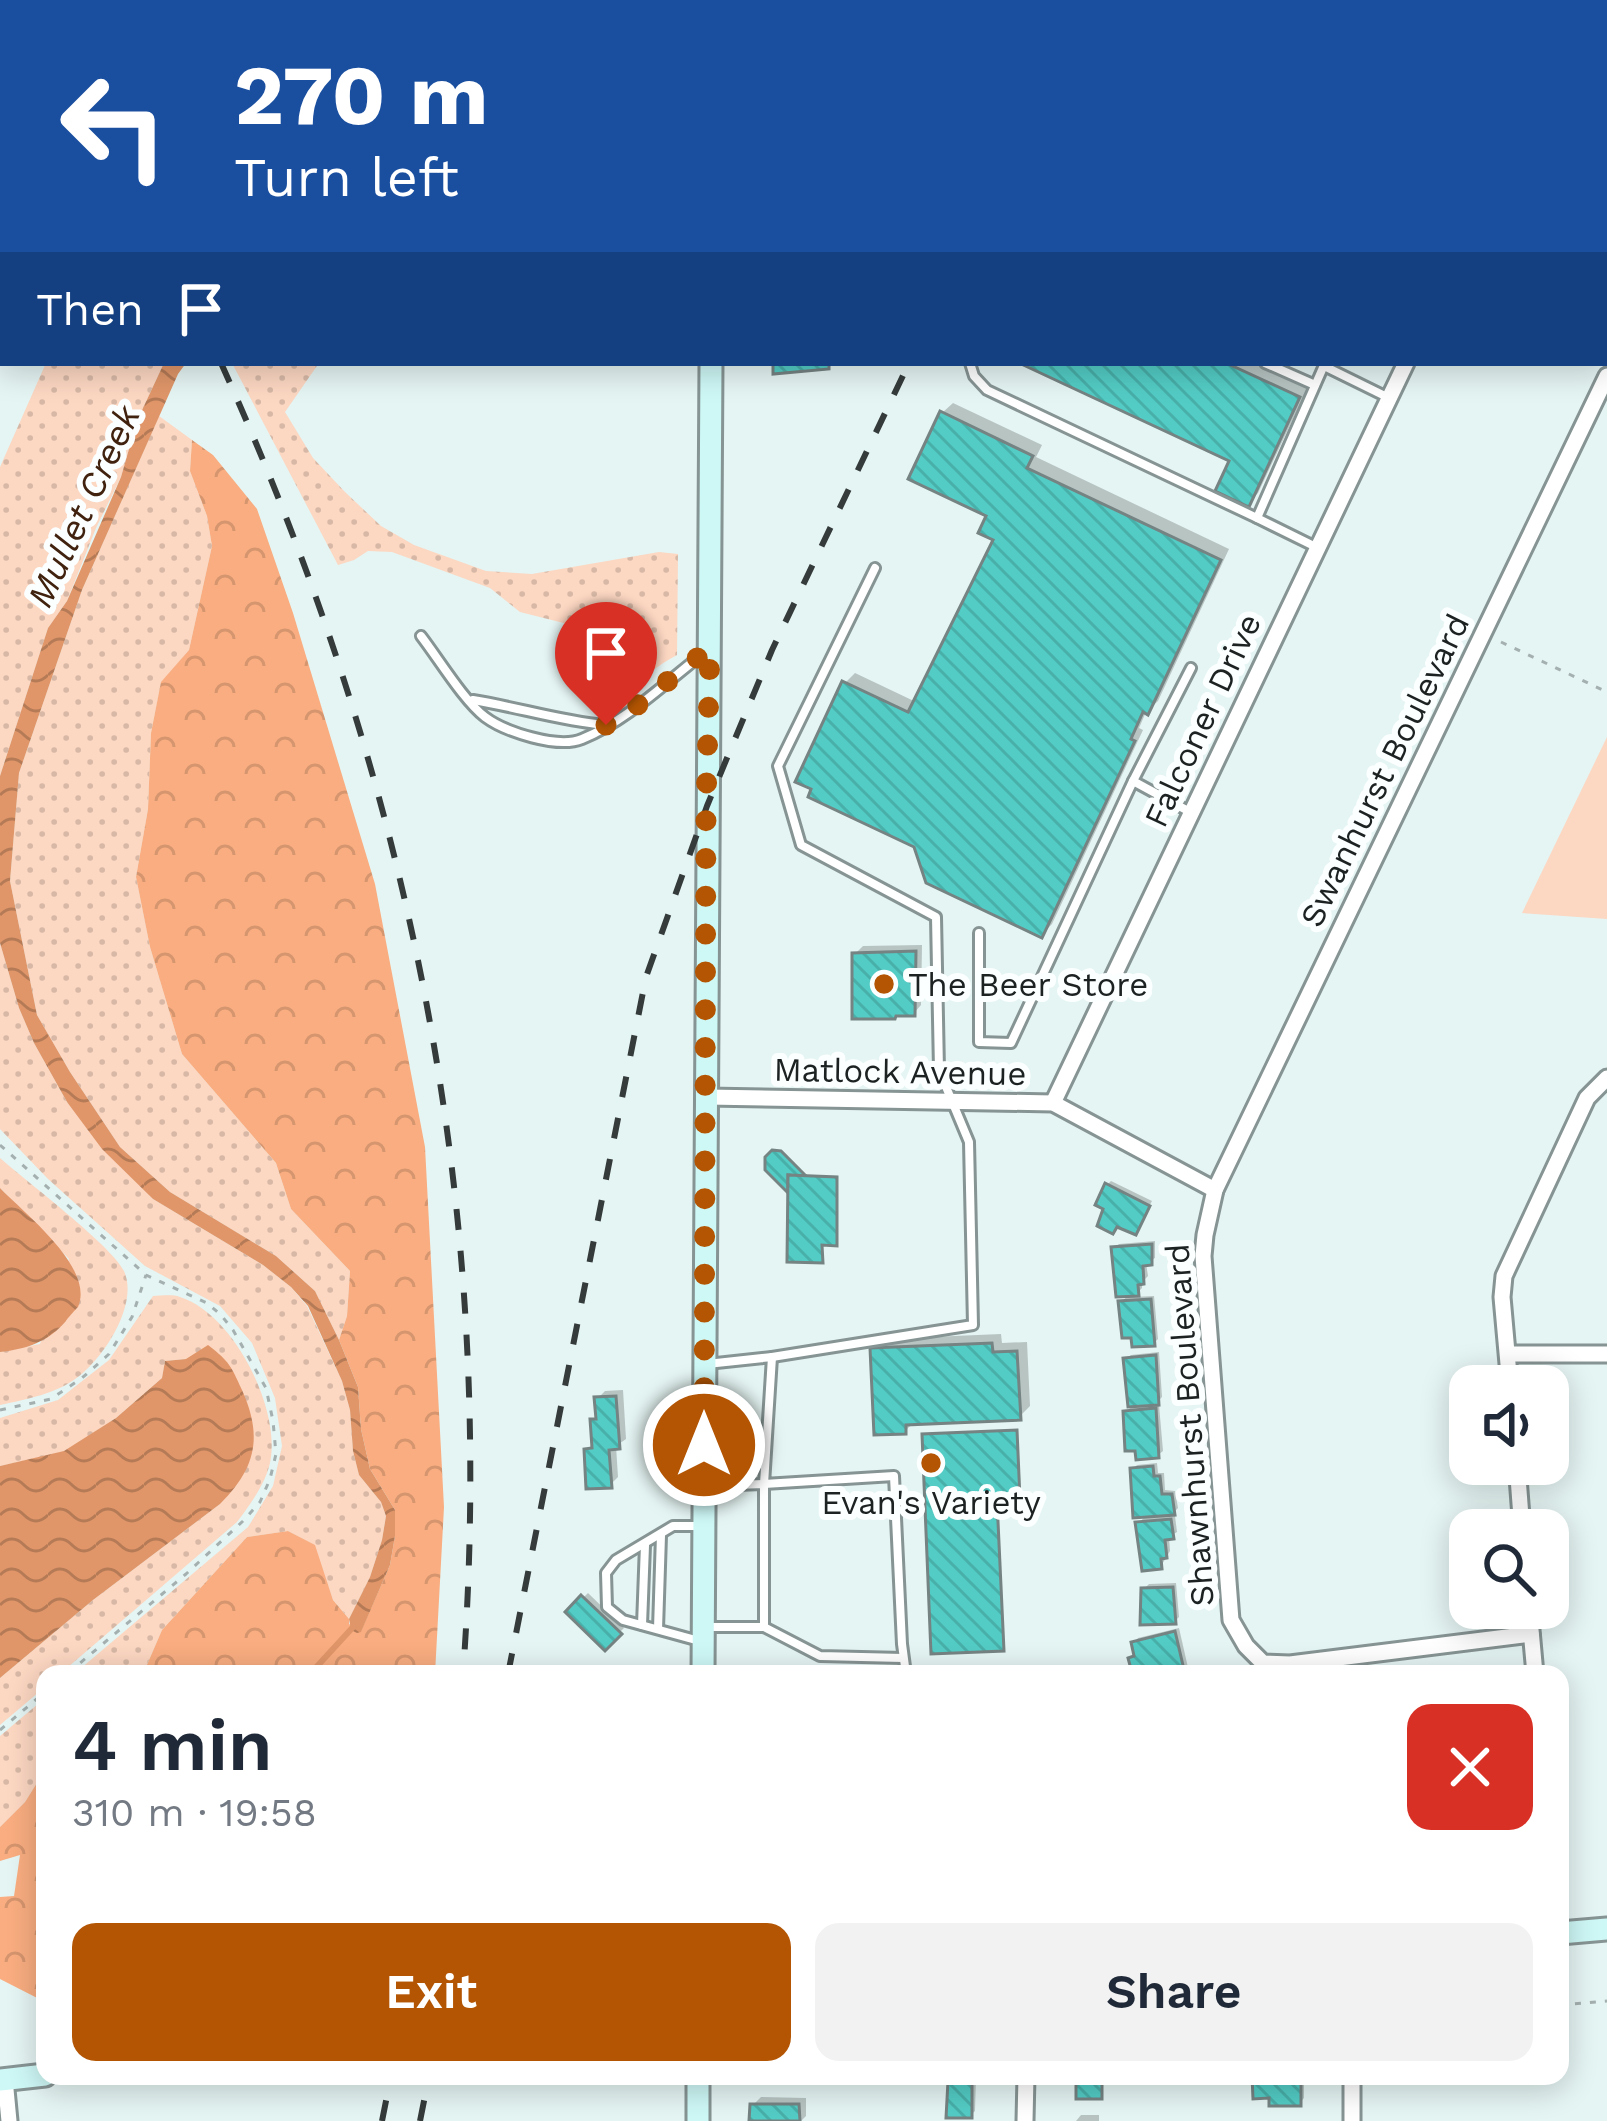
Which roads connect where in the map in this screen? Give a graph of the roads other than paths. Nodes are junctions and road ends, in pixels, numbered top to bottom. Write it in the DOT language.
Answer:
graph roads {
  1 [pos="711,366"];
  2 [pos="971,366"];
  3 [pos="1272,366"];
  4 [pos="1324,366"];
  5 [pos="1329,366"];
  6 [pos="1405,366"];
  7 [pos="1607,376"];
  8 [pos="1315,386"];
  9 [pos="1389,398"];
  10 [pos="1257,518"];
  11 [pos="1318,548"];
  12 [pos="875,568"];
  13 [pos="421,636"];
  14 [pos="710,648"];
  15 [pos="1191,668"];
  16 [pos="470,700"];
  17 [pos="606,725"];
  18 [pos="1133,781"];
  19 [pos="1191,813"];
  20 [pos="979,933"];
  21 [pos="1607,1078"];
  22 [pos="707,1097"];
  23 [pos="952,1102"];
  24 [pos="1053,1103"];
  25 [pos="1215,1190"];
  26 [pos="1508,1354"];
  27 [pos="1607,1354"];
  28 [pos="772,1357"];
  29 [pos="705,1364"];
  30 [pos="1509,1365"];
  31 [pos="764,1484"];
  32 [pos="704,1486"];
  33 [pos="704,1526"];
  34 [pos="661,1534"];
  35 [pos="645,1543"];
  36 [pos="642,1625"];
  37 [pos="764,1627"];
  38 [pos="658,1629"];
  39 [pos="1531,1629"];
  40 [pos="1531,1634"];
  41 [pos="704,1635"];
  42 [pos="903,1658"];
  43 [pos="704,1665"];
  44 [pos="904,1665"];
  45 [pos="1533,1665"];
  46 [pos="1607,1929"];
  47 [pos="1569,1932"];
  48 [pos="36,2076"];
  49 [pos="3,2079"];
  50 [pos="698,2085"];
  51 [pos="1026,2085"];
  52 [pos="1352,2085"];
  53 [pos="9,2121"];
  54 [pos="698,2121"];
  55 [pos="1025,2121"];
  56 [pos="1352,2121"];
  1 -- 14 [label="main road"];
  2 -- 10 [label="lane"];
  3 -- 8 [label="lane"];
  4 -- 8 [label="lane"];
  5 -- 9 [label="lane"];
  6 -- 9 [label="street, Falconer Drive"];
  7 -- 25 [label="street, Swanhurst Boulevard"];
  8 -- 10 [label="lane"];
  9 -- 11 [label="street, Falconer Drive"];
  10 -- 11 [label="lane"];
  11 -- 19 [label="street, Falconer Drive"];
  12 -- 23 [label="lane"];
  13 -- 16 [label="lane"];
  14 -- 17 [label="lane"];
  14 -- 22 [label="main road"];
  15 -- 18 [label="lane"];
  16 -- 17 [label="lane"];
  16 -- 17 [label="lane"];
  18 -- 19 [label="lane"];
  18 -- 20 [label="lane"];
  19 -- 24 [label="street, Falconer Drive"];
  21 -- 26 [label="street"];
  22 -- 23 [label="street, Matlock Avenue"];
  22 -- 29 [label="main road"];
  23 -- 24 [label="street, Matlock Avenue"];
  23 -- 28 [label="lane"];
  24 -- 25 [label="street, Matlock Avenue"];
  25 -- 40 [label="street, Shawnhurst Boulevard"];
  26 -- 27 [label="street"];
  26 -- 30 [label="street"];
  28 -- 29 [label="lane"];
  28 -- 31 [label="lane"];
  29 -- 32 [label="main road"];
  31 -- 32 [label="lane"];
  31 -- 37 [label="lane"];
  31 -- 42 [label="lane"];
  32 -- 33 [label="main road"];
  33 -- 34 [label="lane"];
  33 -- 41 [label="main road"];
  34 -- 35 [label="lane"];
  34 -- 38 [label="lane"];
  35 -- 36 [label="lane"];
  35 -- 36 [label="lane"];
  36 -- 38 [label="lane"];
  37 -- 41 [label="lane"];
  37 -- 42 [label="lane"];
  38 -- 41 [label="lane"];
  39 -- 40 [label="street"];
  40 -- 45 [label="street"];
  41 -- 43 [label="main road"];
  42 -- 44 [label="lane"];
  46 -- 47 [label="main road"];
  48 -- 49 [label="main road"];
  49 -- 53 [label="street"];
  50 -- 54 [label="main road"];
  51 -- 55 [label="street"];
  52 -- 56 [label="street"];
}
